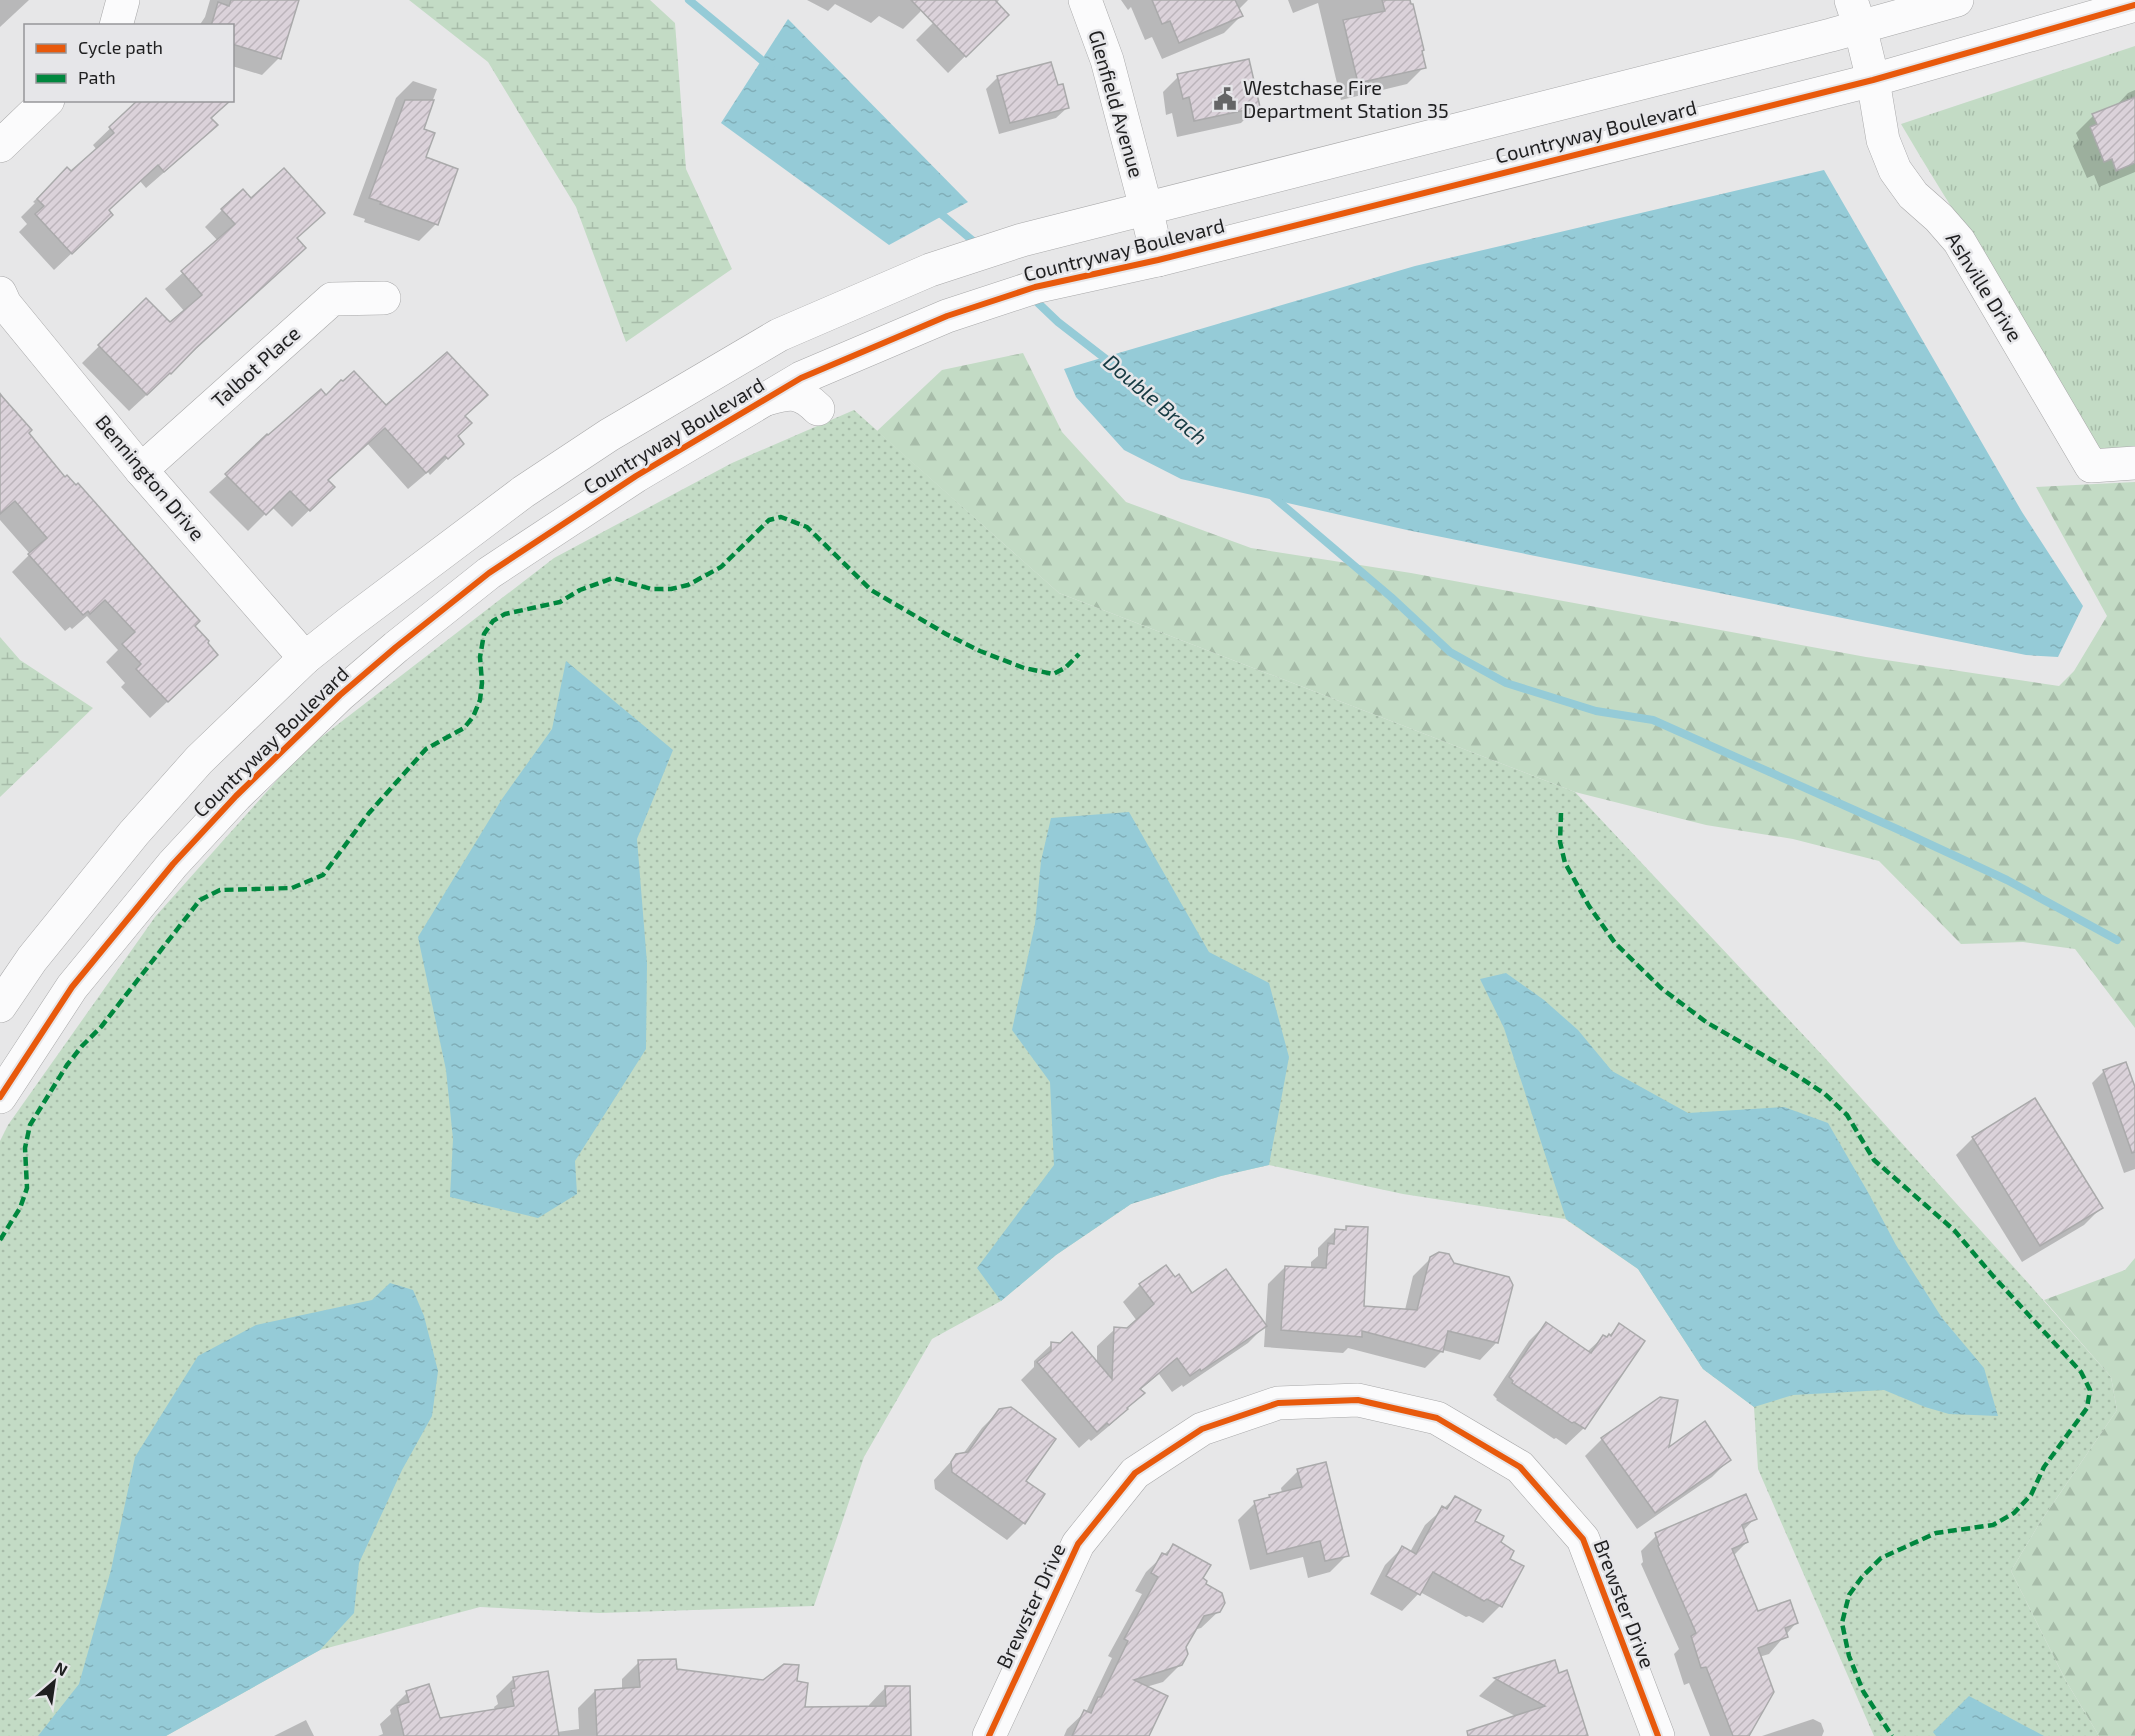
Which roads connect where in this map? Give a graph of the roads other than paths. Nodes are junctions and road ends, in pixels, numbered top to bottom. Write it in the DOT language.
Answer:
graph roads {
  1 [pos="123,0"];
  2 [pos="1085,0"];
  3 [pos="1958,0"];
  4 [pos="2135,5"];
  5 [pos="1856,14"];
  6 [pos="117,24"];
  7 [pos="1873,80"];
  8 [pos="46,102"];
  9 [pos="0,146"];
  10 [pos="1146,208"];
  11 [pos="1158,260"];
  12 [pos="0,293"];
  13 [pos="384,298"];
  14 [pos="767,399"];
  15 [pos="818,409"];
  16 [pos="2135,463"];
  17 [pos="141,470"];
  18 [pos="305,658"];
  19 [pos="340,695"];
  20 [pos="0,1006"];
  21 [pos="0,1097"];
  22 [pos="989,1736"];
  23 [pos="1658,1736"];
  1 -- 6 [label="street"];
  2 -- 10 [label="street, Glenfield Avenue"];
  3 -- 5 [label="street, Countryway Boulevard"];
  4 -- 7 [label="street, Countryway Boulevard"];
  5 -- 7 [label="street, Ashville Drive"];
  5 -- 10 [label="street, Countryway Boulevard"];
  7 -- 11 [label="street, Countryway Boulevard"];
  7 -- 16 [label="street, Ashville Drive"];
  8 -- 9 [label="street"];
  10 -- 11 [label="street, Glenfield Avenue"];
  10 -- 18 [label="street, Countryway Boulevard"];
  11 -- 14 [label="street, Countryway Boulevard"];
  12 -- 17 [label="street, Bennington Drive"];
  13 -- 17 [label="street, Talbot Place"];
  14 -- 15 [label="street"];
  14 -- 19 [label="street, Countryway Boulevard"];
  17 -- 18 [label="street, Bennington Drive"];
  18 -- 19 [label="street, Bennington Drive"];
  18 -- 20 [label="street, Countryway Boulevard"];
  19 -- 21 [label="street, Countryway Boulevard"];
  22 -- 23 [label="street, Brewster Drive"];
}
